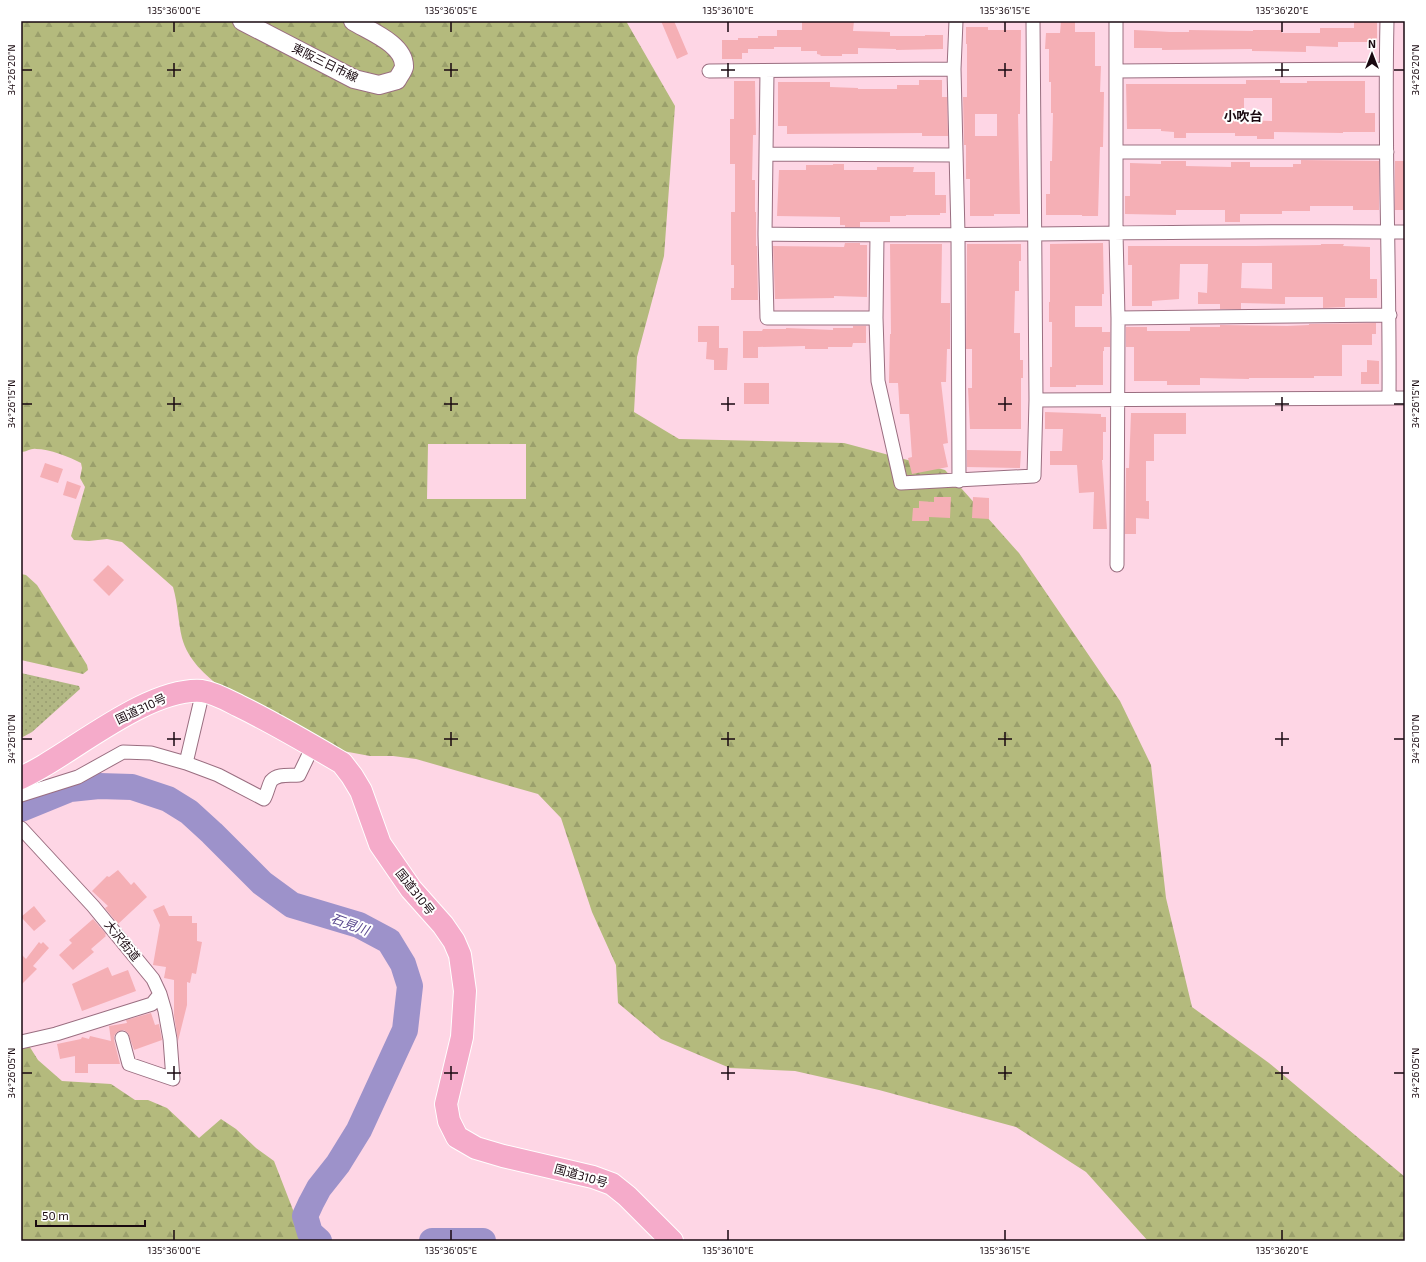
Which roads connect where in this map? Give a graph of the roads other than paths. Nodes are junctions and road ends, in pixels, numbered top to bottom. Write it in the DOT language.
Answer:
graph roads {
  1 [pos="242,21"];
  2 [pos="353,21"];
  3 [pos="956,21"];
  4 [pos="1033,21"];
  5 [pos="1116,21"];
  6 [pos="1387,21"];
  7 [pos="954,69"];
  8 [pos="1386,69"];
  9 [pos="709,70"];
  10 [pos="766,71"];
  11 [pos="1117,71"];
  12 [pos="1116,152"];
  13 [pos="1387,152"];
  14 [pos="766,154"];
  15 [pos="956,155"];
  16 [pos="1387,232"];
  17 [pos="1405,232"];
  18 [pos="1035,233"];
  19 [pos="1116,233"];
  20 [pos="765,234"];
  21 [pos="958,234"];
  22 [pos="877,236"];
  23 [pos="1390,315"];
  24 [pos="876,318"];
  25 [pos="1118,318"];
  26 [pos="1389,398"];
  27 [pos="1405,398"];
  28 [pos="1036,400"];
  29 [pos="1117,400"];
  30 [pos="959,481"];
  31 [pos="1116,565"];
  32 [pos="203,691"];
  33 [pos="313,746"];
  34 [pos="186,763"];
  35 [pos="21,778"];
  36 [pos="21,795"];
  37 [pos="21,828"];
  38 [pos="160,994"];
  39 [pos="122,1038"];
  40 [pos="21,1042"];
  41 [pos="672,1241"];
  1 -- 2 [label="main road, 東阪三日市線"];
  3 -- 7 [label="street"];
  4 -- 18 [label="street"];
  5 -- 11 [label="street"];
  6 -- 8 [label="street"];
  7 -- 10 [label="street"];
  7 -- 15 [label="street"];
  8 -- 11 [label="street"];
  8 -- 13 [label="street"];
  9 -- 10 [label="street"];
  10 -- 14 [label="street"];
  11 -- 12 [label="street"];
  12 -- 13 [label="street"];
  12 -- 19 [label="street"];
  13 -- 16 [label="street"];
  14 -- 15 [label="street"];
  14 -- 20 [label="street"];
  15 -- 21 [label="street"];
  16 -- 17 [label="street"];
  16 -- 19 [label="street"];
  16 -- 23 [label="street"];
  18 -- 19 [label="street"];
  18 -- 21 [label="street"];
  18 -- 28 [label="street"];
  19 -- 25 [label="street"];
  20 -- 22 [label="street"];
  20 -- 24 [label="street"];
  21 -- 22 [label="street"];
  21 -- 30 [label="street"];
  22 -- 24 [label="street"];
  23 -- 25 [label="street"];
  23 -- 26 [label="street"];
  24 -- 30 [label="street"];
  25 -- 29 [label="street"];
  26 -- 27 [label="street"];
  26 -- 29 [label="street"];
  28 -- 29 [label="street"];
  28 -- 30 [label="street"];
  29 -- 31 [label="street"];
  32 -- 33 [label="highway, 国道310号"];
  32 -- 34 [label="street"];
  32 -- 35 [label="highway, 国道310号"];
  33 -- 34 [label="street"];
  33 -- 41 [label="highway, 国道310号"];
  34 -- 36 [label="street"];
  37 -- 38 [label="street, 大沢街道"];
  38 -- 39 [label="street, 大沢街道"];
  38 -- 40 [label="street"];
}
